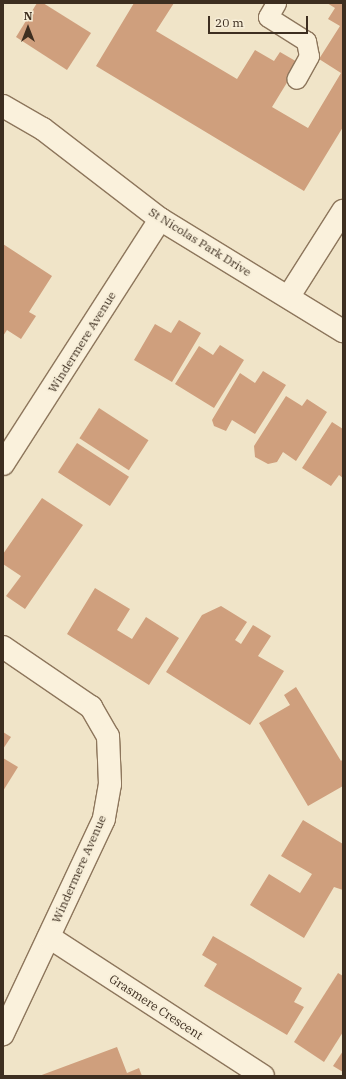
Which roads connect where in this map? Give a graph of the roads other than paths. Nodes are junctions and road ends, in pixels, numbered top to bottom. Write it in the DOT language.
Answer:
graph roads {
  1 [pos="276,3"];
  2 [pos="296,80"];
  3 [pos="3,106"];
  4 [pos="343,212"];
  5 [pos="160,219"];
  6 [pos="289,296"];
  7 [pos="343,330"];
  8 [pos="3,464"];
  9 [pos="3,647"];
  10 [pos="49,937"];
  11 [pos="3,1034"];
  12 [pos="263,1076"];
  1 -- 2 [label="lane"];
  3 -- 5 [label="street, St Nicolas Park Drive"];
  4 -- 6 [label="street"];
  5 -- 6 [label="street, St Nicolas Park Drive"];
  5 -- 8 [label="street, Windermere Avenue"];
  6 -- 7 [label="street, St Nicolas Park Drive"];
  9 -- 10 [label="street, Windermere Avenue"];
  10 -- 11 [label="street, Windermere Avenue"];
  10 -- 12 [label="street, Grasmere Crescent"];
}
